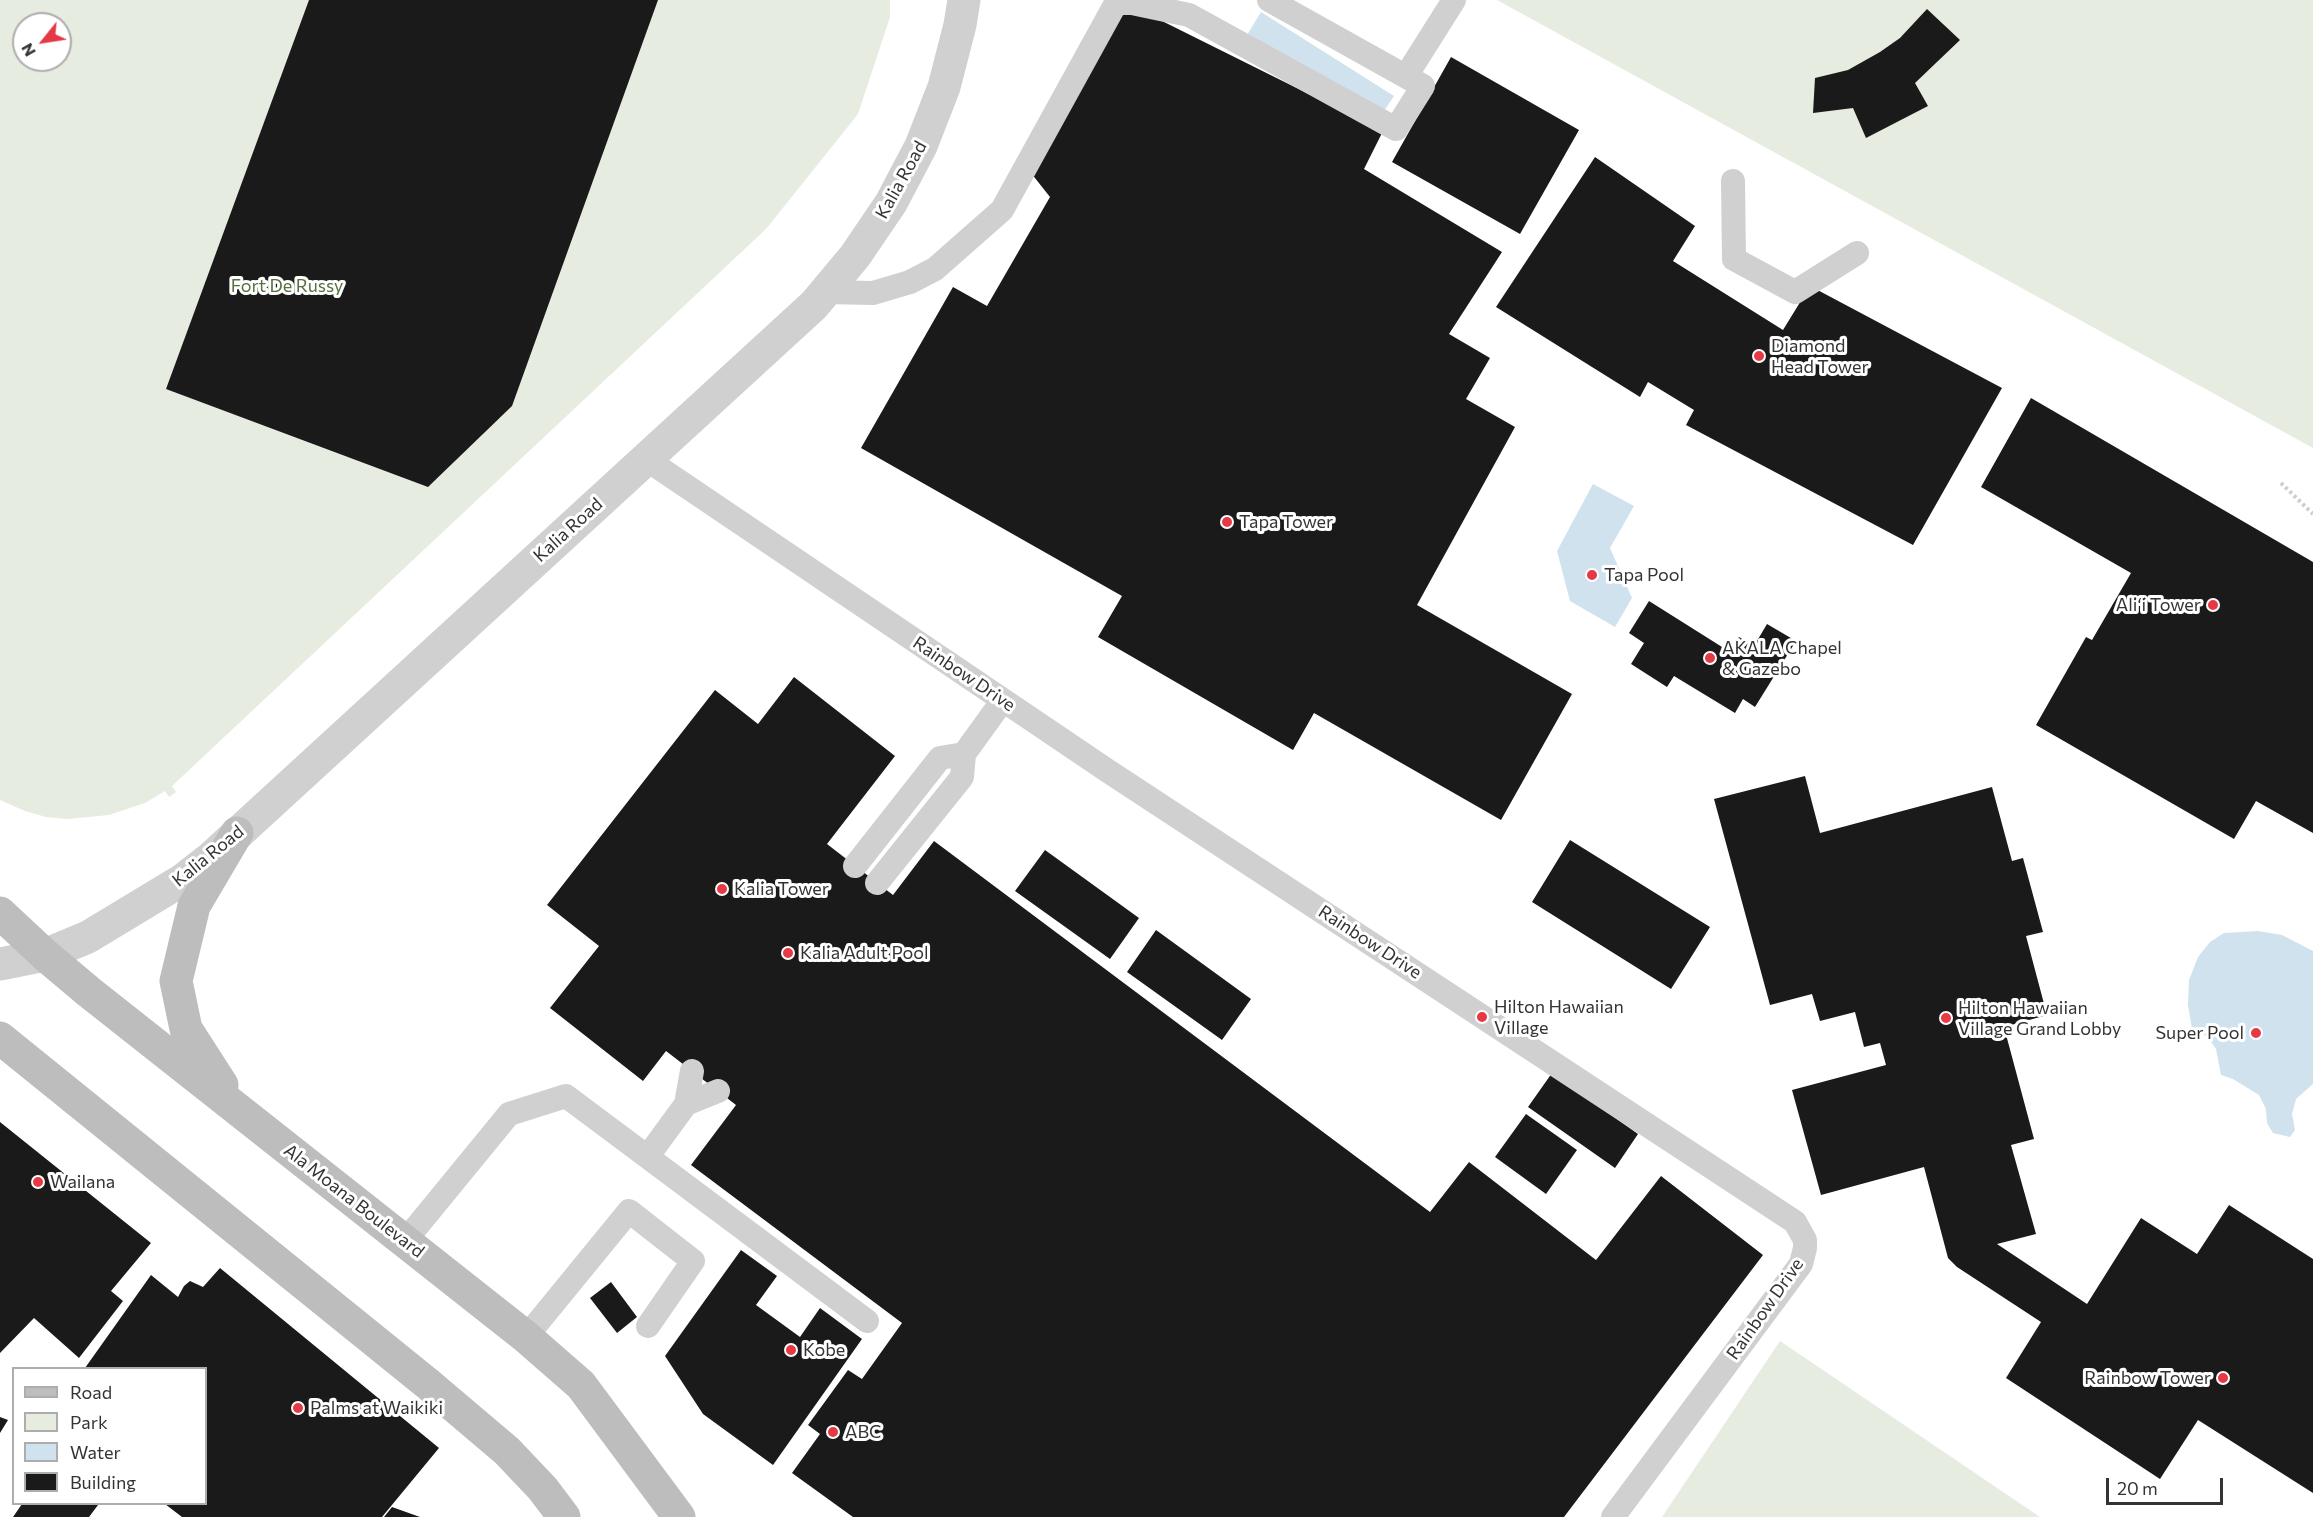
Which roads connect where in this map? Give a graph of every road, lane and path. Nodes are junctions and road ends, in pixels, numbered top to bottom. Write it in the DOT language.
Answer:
graph roads {
  1 [pos="964,0"];
  2 [pos="1269,0"];
  3 [pos="1454,0"];
  4 [pos="1413,65"];
  5 [pos="1733,181"];
  6 [pos="1857,253"];
  7 [pos="824,292"];
  8 [pos="646,459"];
  9 [pos="2281,483"];
  10 [pos="2313,514"];
  11 [pos="1003,700"];
  12 [pos="964,754"];
  13 [pos="237,833"];
  14 [pos="855,866"];
  15 [pos="877,883"];
  16 [pos="0,913"];
  17 [pos="45,955"];
  18 [pos="0,964"];
  19 [pos="0,1038"];
  20 [pos="692,1071"];
  21 [pos="718,1091"];
  22 [pos="686,1104"];
  23 [pos="236,1107"];
  24 [pos="648,1156"];
  25 [pos="405,1241"];
  26 [pos="867,1321"];
  27 [pos="648,1326"];
  28 [pos="526,1337"];
  29 [pos="564,1517"];
  30 [pos="679,1517"];
  31 [pos="1613,1517"];
  1 -- 7 [label="street, Kalia Road"];
  2 -- 7 [label="lane"];
  3 -- 4 [label="lane"];
  5 -- 6 [label="lane"];
  7 -- 8 [label="street, Kalia Road"];
  8 -- 11 [label="lane, Rainbow Drive"];
  8 -- 13 [label="street, Kalia Road"];
  9 -- 10 [label="path"];
  11 -- 12 [label="lane"];
  11 -- 31 [label="lane, Rainbow Drive"];
  12 -- 14 [label="lane"];
  12 -- 15 [label="lane"];
  13 -- 17 [label="street, Kalia Road"];
  13 -- 23 [label="main road"];
  16 -- 17 [label="main road, Ala Moana Boulevard"];
  17 -- 18 [label="street, Kalia Road"];
  17 -- 23 [label="main road, Ala Moana Boulevard"];
  19 -- 29 [label="main road"];
  20 -- 22 [label="lane"];
  21 -- 22 [label="lane"];
  22 -- 24 [label="lane"];
  23 -- 25 [label="main road, Ala Moana Boulevard"];
  24 -- 25 [label="lane"];
  24 -- 26 [label="lane"];
  25 -- 28 [label="main road, Ala Moana Boulevard"];
  27 -- 28 [label="lane"];
  28 -- 30 [label="main road, Ala Moana Boulevard"];
}
